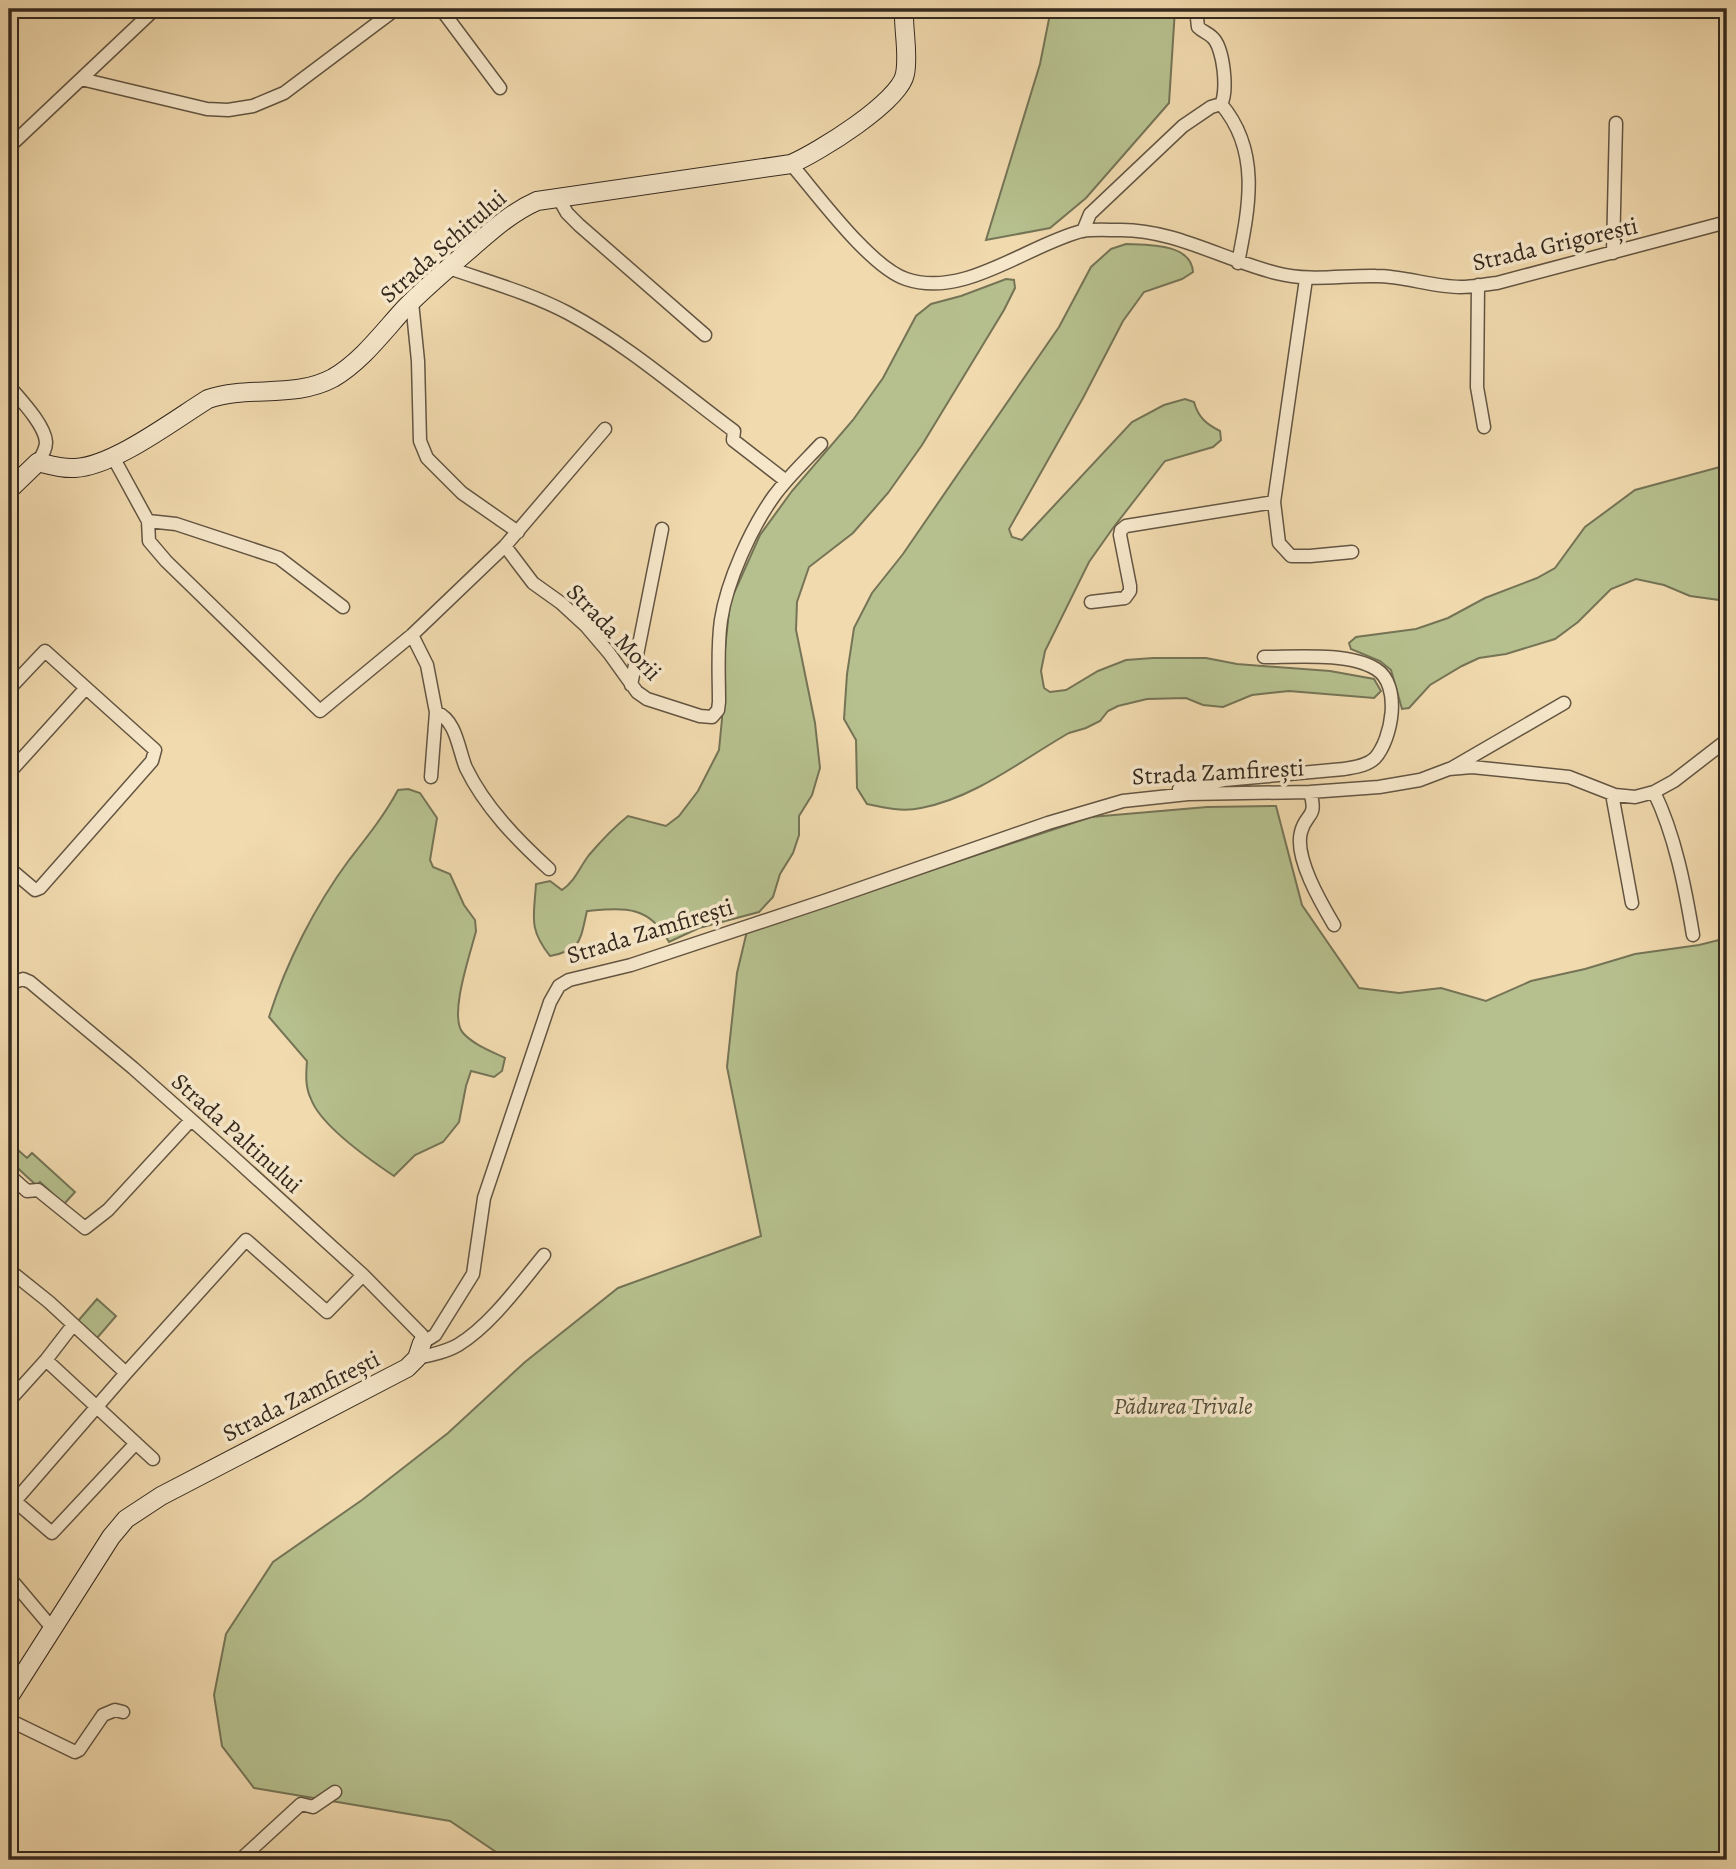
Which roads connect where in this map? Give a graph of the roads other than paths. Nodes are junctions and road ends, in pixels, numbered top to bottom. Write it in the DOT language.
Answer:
graph roads {
  1 [pos="155,9"];
  2 [pos="396,9"];
  3 [pos="441,9"];
  4 [pos="874,9"];
  5 [pos="1196,9"];
  6 [pos="904,10"];
  7 [pos="81,79"];
  8 [pos="500,88"];
  9 [pos="1221,104"];
  10 [pos="1616,123"];
  11 [pos="9,147"];
  12 [pos="791,164"];
  13 [pos="558,197"];
  14 [pos="1727,222"];
  15 [pos="1083,231"];
  16 [pos="1613,253"];
  17 [pos="1238,263"];
  18 [pos="449,268"];
  19 [pos="1306,279"];
  20 [pos="1478,285"];
  21 [pos="412,302"];
  22 [pos="705,335"];
  23 [pos="9,386"];
  24 [pos="1484,427"];
  25 [pos="605,429"];
  26 [pos="821,444"];
  27 [pos="113,457"];
  28 [pos="38,462"];
  29 [pos="786,481"];
  30 [pos="9,490"];
  31 [pos="1274,502"];
  32 [pos="148,521"];
  33 [pos="662,529"];
  34 [pos="518,532"];
  35 [pos="505,546"];
  36 [pos="1352,552"];
  37 [pos="1091,602"];
  38 [pos="343,607"];
  39 [pos="412,635"];
  40 [pos="1264,657"];
  41 [pos="631,685"];
  42 [pos="85,688"];
  43 [pos="9,689"];
  44 [pos="1563,703"];
  45 [pos="436,712"];
  46 [pos="1727,740"];
  47 [pos="1449,769"];
  48 [pos="9,773"];
  49 [pos="431,778"];
  50 [pos="1606,791"];
  51 [pos="1310,792"];
  52 [pos="1654,792"];
  53 [pos="1165,796"];
  54 [pos="9,868"];
  55 [pos="549,869"];
  56 [pos="1632,903"];
  57 [pos="1334,925"];
  58 [pos="1693,934"];
  59 [pos="9,989"];
  60 [pos="191,1120"];
  61 [pos="9,1175"];
  62 [pos="544,1255"];
  63 [pos="9,1269"];
  64 [pos="363,1275"];
  65 [pos="73,1325"];
  66 [pos="420,1350"];
  67 [pos="46,1360"];
  68 [pos="126,1373"];
  69 [pos="9,1401"];
  70 [pos="97,1408"];
  71 [pos="136,1443"];
  72 [pos="153,1459"];
  73 [pos="12,1498"];
  74 [pos="9,1577"];
  75 [pos="52,1628"];
  76 [pos="9,1697"];
  77 [pos="122,1712"];
  78 [pos="9,1720"];
  79 [pos="335,1792"];
  80 [pos="240,1860"];
  1 -- 7 [label="street"];
  2 -- 7 [label="street"];
  3 -- 8 [label="street"];
  4 -- 6 [label="street"];
  5 -- 9 [label="street"];
  6 -- 12 [label="main road, Strada Schitului"];
  7 -- 11 [label="street"];
  9 -- 15 [label="street"];
  9 -- 17 [label="street"];
  10 -- 16 [label="street"];
  12 -- 13 [label="main road, Strada Schitului"];
  12 -- 15 [label="street, Strada Grigorești"];
  13 -- 18 [label="main road, Strada Schitului"];
  13 -- 22 [label="street"];
  14 -- 16 [label="street, Strada Grigorești"];
  15 -- 17 [label="street, Strada Grigorești"];
  16 -- 20 [label="street, Strada Grigorești"];
  17 -- 19 [label="street, Strada Grigorești"];
  18 -- 21 [label="main road, Strada Schitului"];
  18 -- 29 [label="street"];
  19 -- 20 [label="street, Strada Grigorești"];
  19 -- 31 [label="street"];
  20 -- 24 [label="street"];
  21 -- 27 [label="main road, Strada Schitului"];
  21 -- 34 [label="street"];
  23 -- 28 [label="street"];
  25 -- 34 [label="street"];
  26 -- 29 [label="street"];
  27 -- 28 [label="main road, Strada Schitului"];
  27 -- 32 [label="street"];
  28 -- 30 [label="main road"];
  29 -- 41 [label="street, Strada Morii"];
  31 -- 36 [label="street"];
  31 -- 37 [label="street"];
  32 -- 38 [label="street"];
  32 -- 39 [label="street"];
  33 -- 41 [label="street"];
  34 -- 35 [label="street"];
  35 -- 39 [label="street"];
  35 -- 41 [label="street, Strada Morii"];
  39 -- 45 [label="street"];
  40 -- 53 [label="street"];
  42 -- 43 [label="street"];
  42 -- 48 [label="street"];
  42 -- 54 [label="street"];
  44 -- 47 [label="street"];
  45 -- 49 [label="street"];
  45 -- 55 [label="street"];
  46 -- 52 [label="street"];
  47 -- 50 [label="street, Strada Zamfirești"];
  47 -- 51 [label="street, Strada Zamfirești"];
  50 -- 52 [label="street, Strada Zamfirești"];
  50 -- 56 [label="street"];
  51 -- 53 [label="street, Strada Zamfirești"];
  51 -- 57 [label="street"];
  52 -- 58 [label="street"];
  53 -- 66 [label="street, Strada Zamfirești"];
  59 -- 60 [label="street, Strada Paltinului"];
  60 -- 61 [label="street"];
  60 -- 64 [label="street, Strada Paltinului"];
  62 -- 66 [label="street"];
  63 -- 65 [label="street"];
  64 -- 66 [label="street, Strada Paltinului"];
  64 -- 68 [label="street"];
  65 -- 67 [label="street"];
  65 -- 68 [label="street"];
  66 -- 75 [label="main road, Strada Zamfirești"];
  67 -- 69 [label="street"];
  67 -- 70 [label="street"];
  68 -- 70 [label="street"];
  70 -- 71 [label="street"];
  70 -- 73 [label="street"];
  71 -- 72 [label="street"];
  71 -- 73 [label="street"];
  74 -- 75 [label="street"];
  75 -- 76 [label="main road, Strada Zamfirești"];
  77 -- 78 [label="street"];
  79 -- 80 [label="street"];
}
